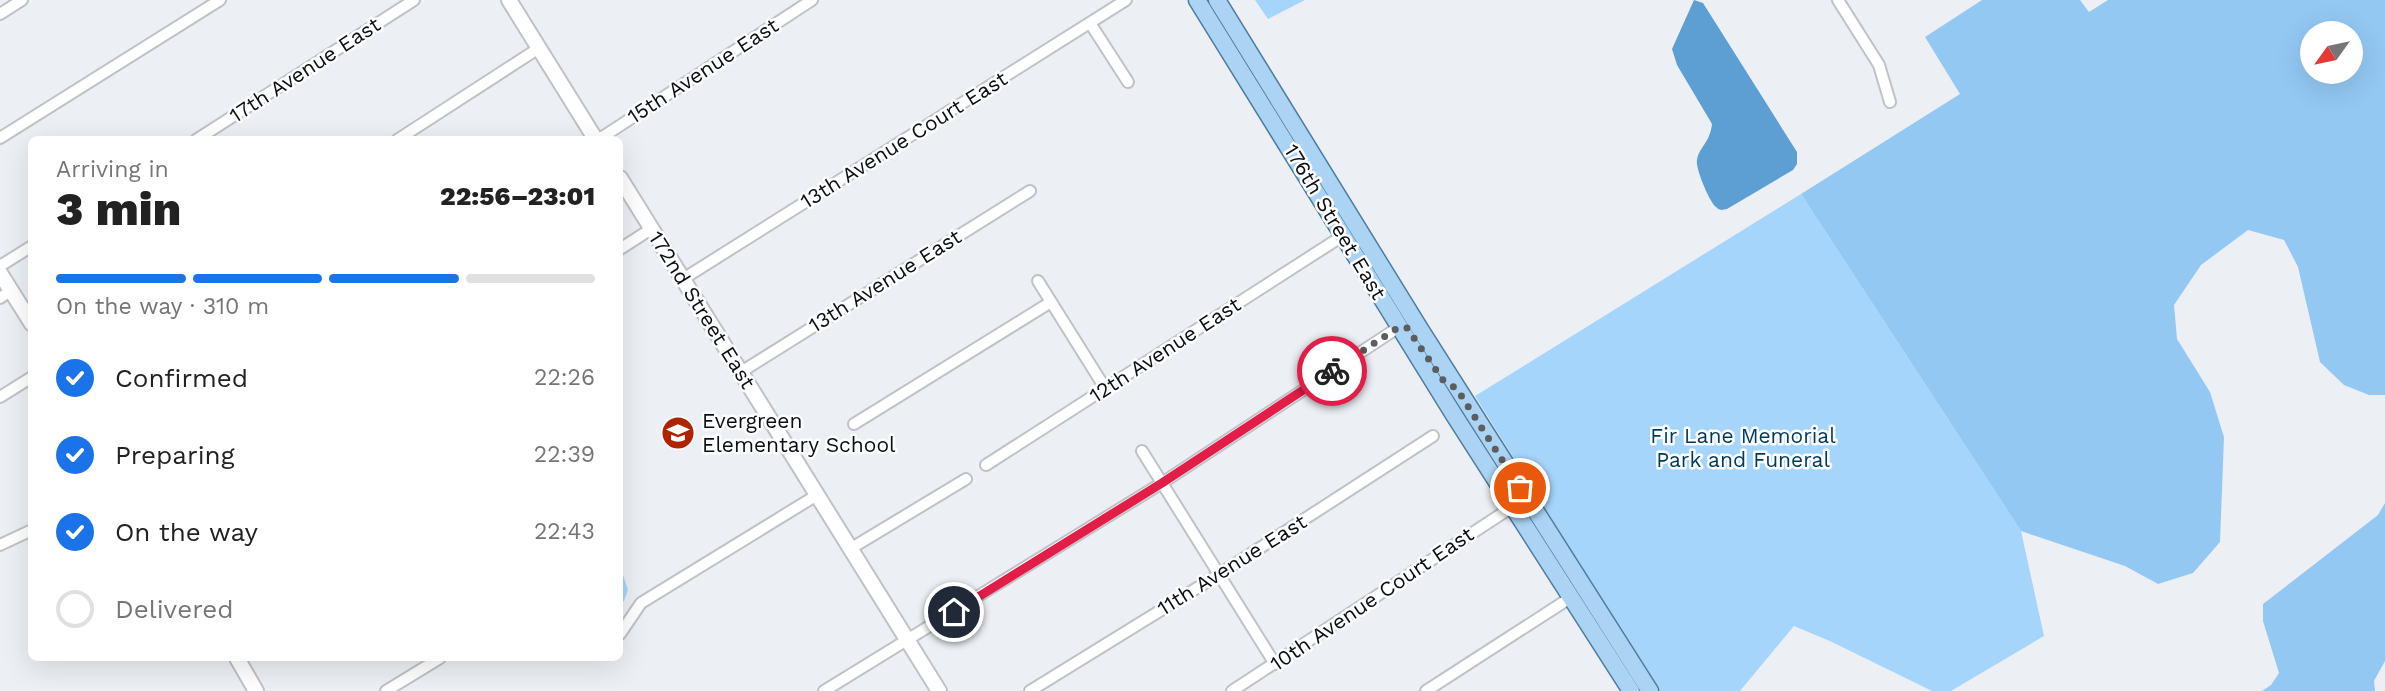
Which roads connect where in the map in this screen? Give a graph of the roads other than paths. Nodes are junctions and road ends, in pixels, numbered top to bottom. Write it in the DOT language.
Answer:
graph roads {
  1 [pos="22,0"];
  2 [pos="220,0"];
  3 [pos="414,0"];
  4 [pos="509,0"];
  5 [pos="812,0"];
  6 [pos="1126,0"];
  7 [pos="1197,0"];
  8 [pos="1207,0"];
  9 [pos="1217,0"];
  10 [pos="1838,0"];
  11 [pos="0,14"];
  12 [pos="1090,23"];
  13 [pos="539,48"];
  14 [pos="1253,59"];
  15 [pos="1128,82"];
  16 [pos="1890,102"];
  17 [pos="202,136"];
  18 [pos="403,136"];
  19 [pos="593,136"];
  20 [pos="604,136"];
  21 [pos="0,138"];
  22 [pos="623,183"];
  23 [pos="1030,191"];
  24 [pos="651,229"];
  25 [pos="1343,235"];
  26 [pos="623,247"];
  27 [pos="28,248"];
  28 [pos="0,266"];
  29 [pos="0,273"];
  30 [pos="683,279"];
  31 [pos="1038,281"];
  32 [pos="5,294"];
  33 [pos="1051,302"];
  34 [pos="28,320"];
  35 [pos="1399,327"];
  36 [pos="741,372"];
  37 [pos="28,380"];
  38 [pos="1105,388"];
  39 [pos="1457,389"];
  40 [pos="0,397"];
  41 [pos="854,424"];
  42 [pos="1433,436"];
  43 [pos="1142,451"];
  44 [pos="986,465"];
  45 [pos="966,479"];
  46 [pos="1162,483"];
  47 [pos="817,495"];
  48 [pos="1512,507"];
  49 [pos="28,532"];
  50 [pos="0,545"];
  51 [pos="850,549"];
  52 [pos="1218,575"];
  53 [pos="1570,598"];
  54 [pos="623,630"];
  55 [pos="907,641"];
  56 [pos="238,661"];
  57 [pos="435,661"];
  58 [pos="1275,664"];
  59 [pos="1626,689"];
  60 [pos="256,691"];
  61 [pos="386,691"];
  62 [pos="824,691"];
  63 [pos="939,691"];
  64 [pos="1030,691"];
  65 [pos="1232,691"];
  66 [pos="1426,691"];
  67 [pos="1650,691"];
  1 -- 11 [label="street"];
  2 -- 21 [label="street"];
  3 -- 17 [label="street, 17th Avenue East"];
  4 -- 13 [label="street"];
  5 -- 20 [label="street, 15th Avenue East"];
  6 -- 12 [label="street, 13th Avenue Court East"];
  7 -- 25 [label="main road, 176th Street East"];
  8 -- 14 [label="main road"];
  9 -- 14 [label="main road, 176th Street East"];
  10 -- 16 [label="street"];
  12 -- 15 [label="street"];
  12 -- 30 [label="street, 13th Avenue Court East"];
  13 -- 18 [label="street"];
  13 -- 19 [label="street"];
  14 -- 39 [label="main road, 176th Street East"];
  22 -- 24 [label="street, 172nd Street East"];
  23 -- 36 [label="street, 13th Avenue East"];
  24 -- 26 [label="street"];
  24 -- 30 [label="street, 172nd Street East"];
  25 -- 35 [label="main road, 176th Street East"];
  25 -- 38 [label="street, 12th Avenue East"];
  27 -- 28 [label="street"];
  29 -- 32 [label="street"];
  30 -- 36 [label="street, 172nd Street East"];
  31 -- 33 [label="street"];
  32 -- 34 [label="street"];
  33 -- 38 [label="street"];
  33 -- 41 [label="street"];
  35 -- 39 [label="main road"];
  35 -- 46 [label="street"];
  35 -- 48 [label="main road, 176th Street East"];
  36 -- 47 [label="street, 172nd Street East"];
  37 -- 40 [label="street"];
  38 -- 44 [label="street, 12th Avenue East"];
  39 -- 67 [label="main road, 176th Street East"];
  42 -- 52 [label="street, 11th Avenue East"];
  43 -- 46 [label="street"];
  45 -- 51 [label="street"];
  46 -- 52 [label="street"];
  46 -- 55 [label="street"];
  47 -- 51 [label="street, 172nd Street East"];
  47 -- 54 [label="street"];
  48 -- 53 [label="main road, 176th Street East"];
  48 -- 58 [label="street, 10th Avenue Court East"];
  49 -- 50 [label="street"];
  51 -- 55 [label="street, 172nd Street East"];
  52 -- 58 [label="street"];
  52 -- 64 [label="street, 11th Avenue East"];
  53 -- 59 [label="main road, 176th Street East"];
  53 -- 66 [label="street"];
  55 -- 62 [label="street"];
  55 -- 63 [label="street, 172nd Street East"];
  56 -- 60 [label="street"];
  57 -- 61 [label="street"];
  58 -- 65 [label="street, 10th Avenue Court East"];
}
